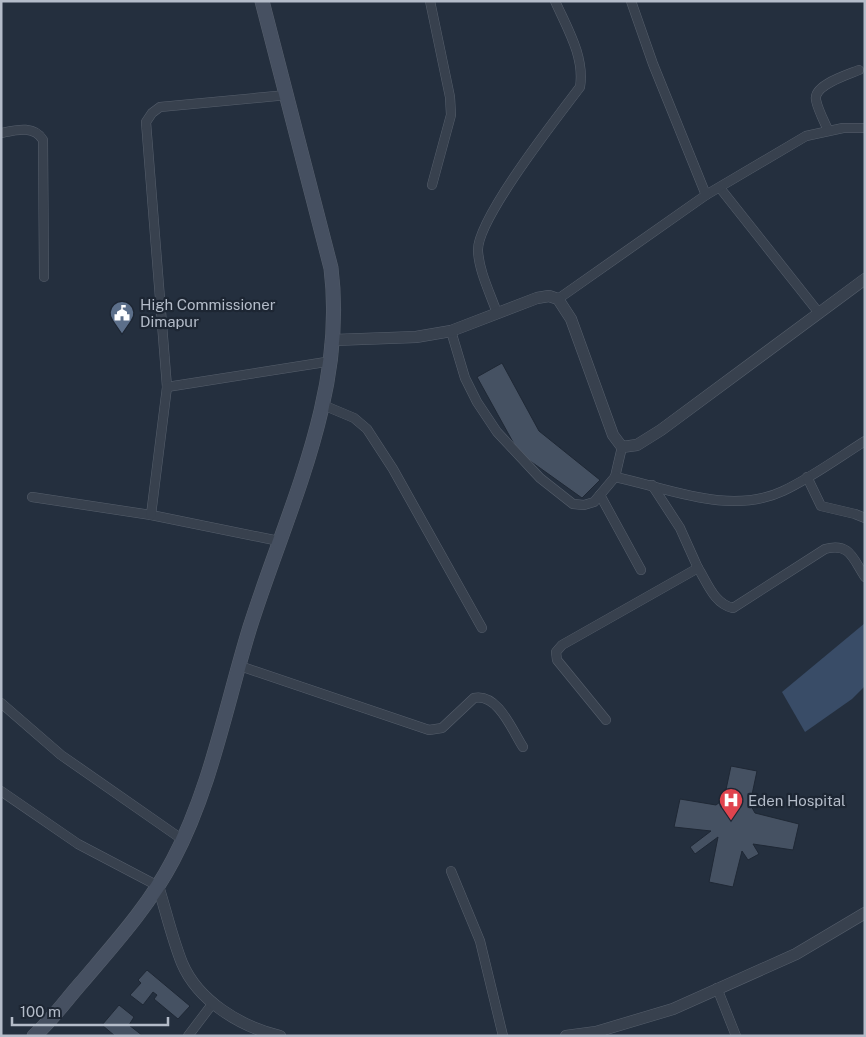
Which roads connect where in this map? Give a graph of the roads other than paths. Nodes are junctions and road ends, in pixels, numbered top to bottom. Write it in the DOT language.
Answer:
graph roads {
  1 [pos="262,1"];
  2 [pos="430,1"];
  3 [pos="555,1"];
  4 [pos="631,1"];
  5 [pos="859,70"];
  6 [pos="287,95"];
  7 [pos="865,128"];
  8 [pos="828,130"];
  9 [pos="1,133"];
  10 [pos="432,185"];
  11 [pos="720,188"];
  12 [pos="706,195"];
  13 [pos="44,277"];
  14 [pos="865,279"];
  15 [pos="558,299"];
  16 [pos="497,313"];
  17 [pos="819,314"];
  18 [pos="451,331"];
  19 [pos="334,340"];
  20 [pos="332,361"];
  21 [pos="167,387"];
  22 [pos="323,405"];
  23 [pos="865,441"];
  24 [pos="622,447"];
  25 [pos="615,477"];
  26 [pos="807,477"];
  27 [pos="652,484"];
  28 [pos="600,495"];
  29 [pos="32,497"];
  30 [pos="151,515"];
  31 [pos="865,518"];
  32 [pos="279,541"];
  33 [pos="698,568"];
  34 [pos="641,570"];
  35 [pos="865,577"];
  36 [pos="482,628"];
  37 [pos="240,666"];
  38 [pos="1,703"];
  39 [pos="606,720"];
  40 [pos="523,747"];
  41 [pos="1,791"];
  42 [pos="183,840"];
  43 [pos="451,871"];
  44 [pos="158,886"];
  45 [pos="865,913"];
  46 [pos="717,988"];
  47 [pos="213,1002"];
  48 [pos="38,1032"];
  49 [pos="188,1036"];
  50 [pos="280,1036"];
  51 [pos="504,1036"];
  52 [pos="566,1036"];
  53 [pos="736,1036"];
  1 -- 6 [label="main road"];
  2 -- 10 [label="street"];
  3 -- 16 [label="street"];
  4 -- 12 [label="street"];
  5 -- 8 [label="street"];
  6 -- 19 [label="main road"];
  6 -- 21 [label="street"];
  7 -- 8 [label="street"];
  8 -- 11 [label="street"];
  9 -- 13 [label="street"];
  11 -- 12 [label="street"];
  11 -- 17 [label="street"];
  12 -- 15 [label="street"];
  14 -- 17 [label="street"];
  15 -- 16 [label="street"];
  15 -- 24 [label="street"];
  16 -- 18 [label="street"];
  17 -- 24 [label="street"];
  18 -- 19 [label="street"];
  18 -- 28 [label="street"];
  19 -- 20 [label="main road"];
  20 -- 21 [label="street"];
  20 -- 22 [label="main road"];
  21 -- 30 [label="street"];
  22 -- 32 [label="main road"];
  22 -- 36 [label="street"];
  23 -- 26 [label="street"];
  24 -- 25 [label="street"];
  25 -- 27 [label="street"];
  25 -- 28 [label="street"];
  26 -- 27 [label="street"];
  26 -- 31 [label="street"];
  27 -- 33 [label="street"];
  28 -- 34 [label="street"];
  29 -- 30 [label="street"];
  30 -- 32 [label="street"];
  32 -- 37 [label="main road"];
  33 -- 35 [label="street"];
  33 -- 39 [label="street"];
  37 -- 40 [label="street"];
  37 -- 42 [label="main road"];
  38 -- 42 [label="street"];
  41 -- 44 [label="street"];
  42 -- 44 [label="main road"];
  43 -- 51 [label="street"];
  44 -- 47 [label="street"];
  44 -- 48 [label="main road"];
  45 -- 46 [label="street"];
  46 -- 52 [label="street"];
  46 -- 53 [label="street"];
  47 -- 49 [label="street"];
  47 -- 50 [label="street"];
}
